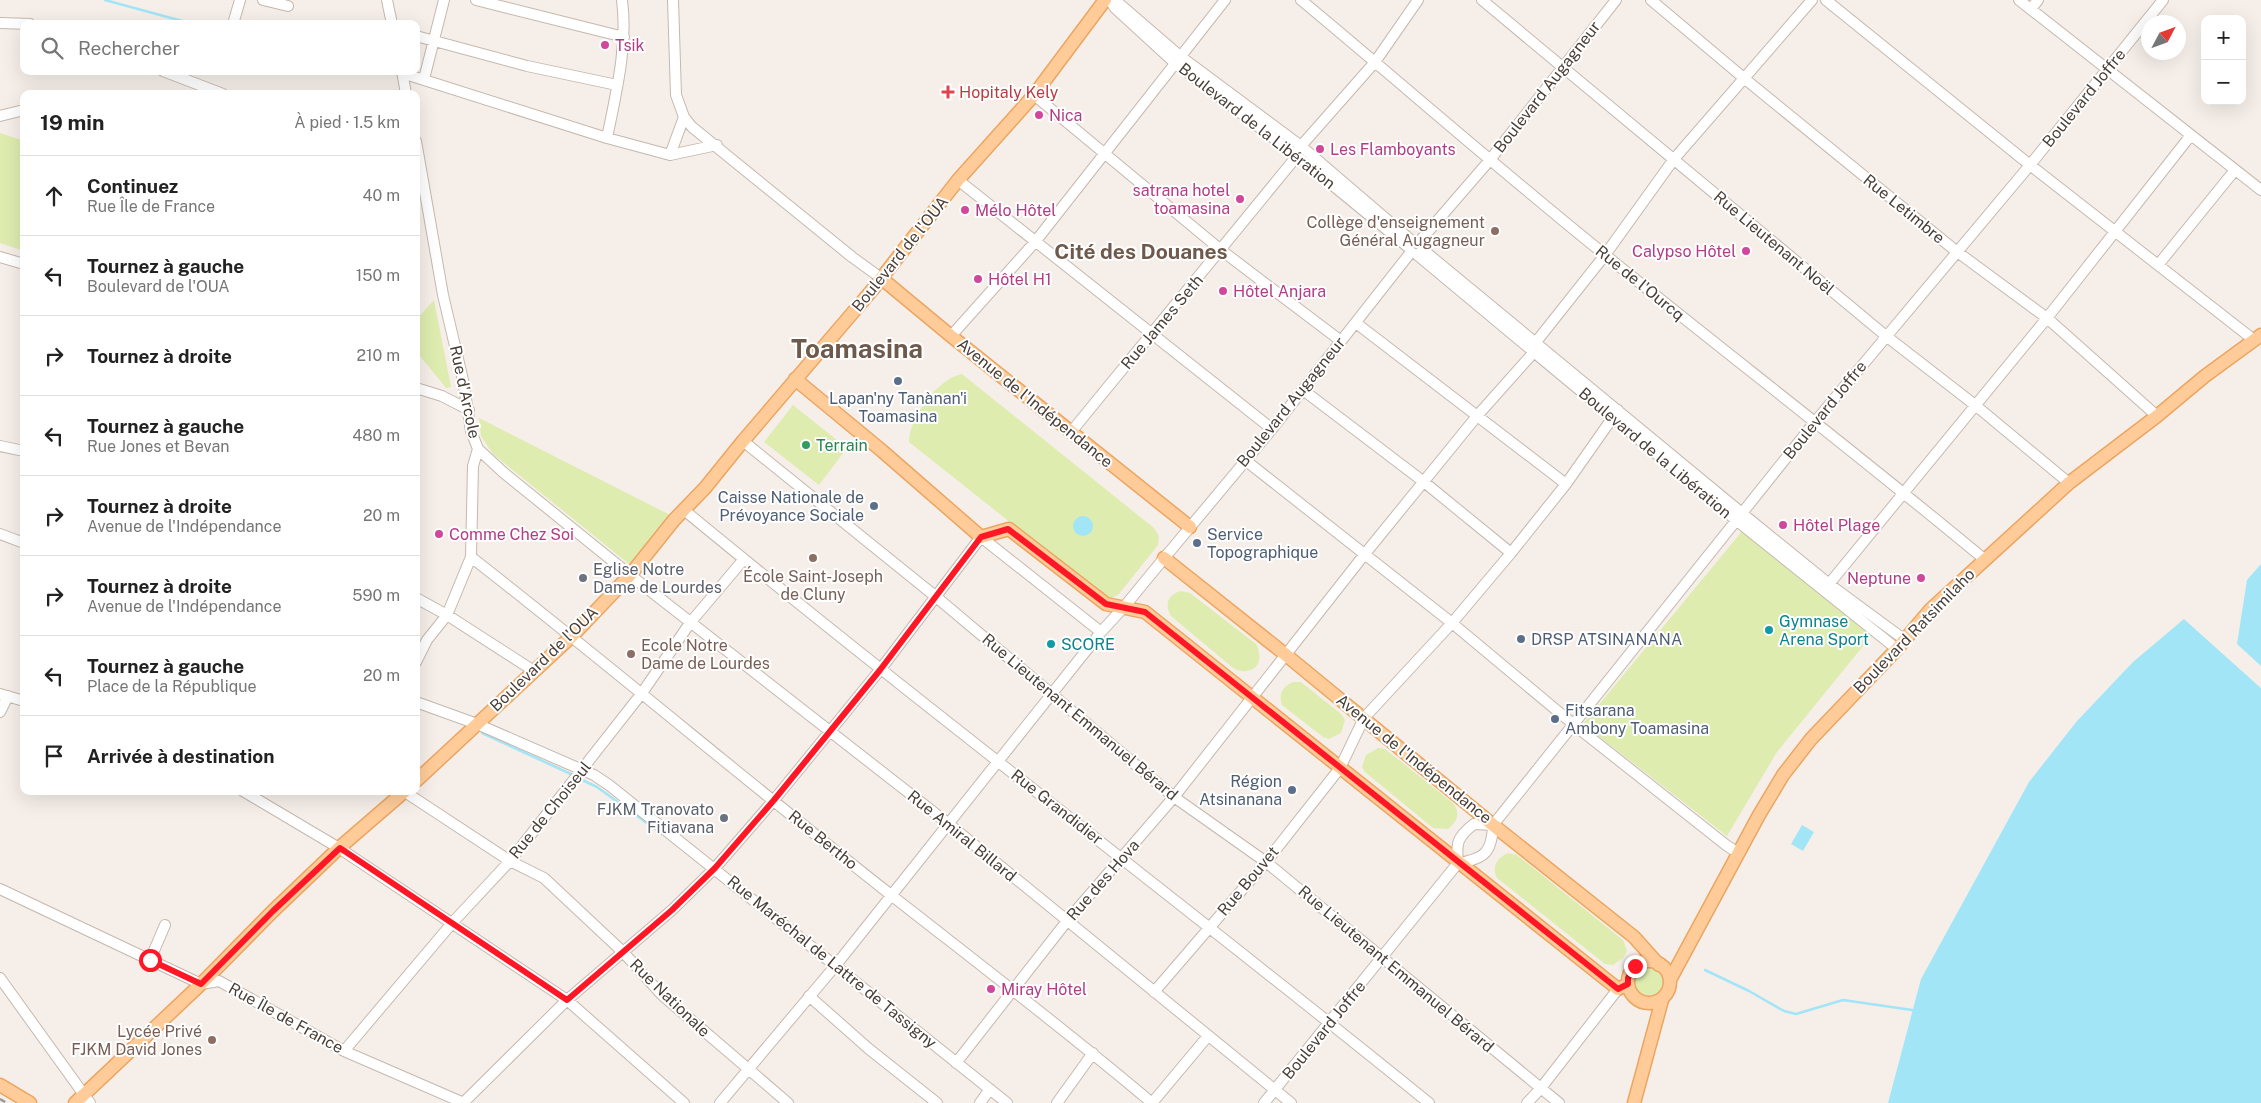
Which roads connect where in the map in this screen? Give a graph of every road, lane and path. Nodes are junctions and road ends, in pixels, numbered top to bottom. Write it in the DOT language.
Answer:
graph roads {
  1 [pos="240,0"];
  2 [pos="263,0"];
  3 [pos="387,0"];
  4 [pos="444,0"];
  5 [pos="476,0"];
  6 [pos="622,0"];
  7 [pos="673,0"];
  8 [pos="1105,0"];
  9 [pos="1110,0"];
  10 [pos="1115,0"];
  11 [pos="1225,0"];
  12 [pos="1301,0"];
  13 [pos="1418,0"];
  14 [pos="1482,0"];
  15 [pos="1616,0"];
  16 [pos="1651,0"];
  17 [pos="1812,0"];
  18 [pos="1826,0"];
  19 [pos="2019,0"];
  20 [pos="2038,0"];
  21 [pos="2164,0"];
  22 [pos="288,6"];
  23 [pos="2031,9"];
  24 [pos="234,20"];
  25 [pos="391,20"];
  26 [pos="0,23"];
  27 [pos="20,24"];
  28 [pos="420,37"];
  29 [pos="624,37"];
  30 [pos="434,39"];
  31 [pos="1178,60"];
  32 [pos="1375,62"];
  33 [pos="1562,66"];
  34 [pos="2106,69"];
  35 [pos="173,75"];
  36 [pos="403,75"];
  37 [pos="411,75"];
  38 [pos="424,79"];
  39 [pos="1745,80"];
  40 [pos="617,85"];
  41 [pos="212,90"];
  42 [pos="405,90"];
  43 [pos="1034,95"];
  44 [pos="20,111"];
  45 [pos="0,116"];
  46 [pos="684,117"];
  47 [pos="2191,135"];
  48 [pos="607,138"];
  49 [pos="717,145"];
  50 [pos="1301,146"];
  51 [pos="1104,154"];
  52 [pos="670,155"];
  53 [pos="1297,156"];
  54 [pos="1674,159"];
  55 [pos="1489,161"];
  56 [pos="420,163"];
  57 [pos="2030,165"];
  58 [pos="2235,170"];
  59 [pos="958,180"];
  60 [pos="2261,190"];
  61 [pos="2116,230"];
  62 [pos="1035,242"];
  63 [pos="1415,248"];
  64 [pos="1222,250"];
  65 [pos="1956,251"];
  66 [pos="1605,255"];
  67 [pos="0,257"];
  68 [pos="20,263"];
  69 [pos="2158,265"];
  70 [pos="882,278"];
  71 [pos="2047,318"];
  72 [pos="1356,323"];
  73 [pos="1151,335"];
  74 [pos="951,336"];
  75 [pos="1886,336"];
  76 [pos="2258,338"];
  77 [pos="1341,341"];
  78 [pos="1535,347"];
  79 [pos="795,379"];
  80 [pos="420,389"];
  81 [pos="1303,390"];
  82 [pos="1975,405"];
  83 [pos="469,410"];
  84 [pos="1615,414"];
  85 [pos="1477,416"];
  86 [pos="2157,416"];
  87 [pos="1814,423"];
  88 [pos="1272,429"];
  89 [pos="1071,432"];
  90 [pos="743,441"];
  91 [pos="0,446"];
  92 [pos="478,449"];
  93 [pos="20,450"];
  94 [pos="1245,460"];
  95 [pos="1424,482"];
  96 [pos="2069,483"];
  97 [pos="1566,484"];
  98 [pos="1903,492"];
  99 [pos="684,510"];
  100 [pos="1740,517"];
  101 [pos="1190,527"];
  102 [pos="0,534"];
  103 [pos="981,537"];
  104 [pos="20,542"];
  105 [pos="1511,553"];
  106 [pos="1167,555"];
  107 [pos="1364,555"];
  108 [pos="471,557"];
  109 [pos="744,559"];
  110 [pos="1984,559"];
  111 [pos="630,575"];
  112 [pos="1829,584"];
  113 [pos="935,596"];
  114 [pos="420,600"];
  115 [pos="1124,607"];
  116 [pos="446,615"];
  117 [pos="690,623"];
  118 [pos="1452,623"];
  119 [pos="1102,632"];
  120 [pos="572,636"];
  121 [pos="1901,644"];
  122 [pos="420,654"];
  123 [pos="1286,655"];
  124 [pos="880,670"];
  125 [pos="534,671"];
  126 [pos="642,693"];
  127 [pos="4,695"];
  128 [pos="1052,695"];
  129 [pos="1252,699"];
  130 [pos="20,700"];
  131 [pos="420,703"];
  132 [pos="0,712"];
  133 [pos="1364,718"];
  134 [pos="477,724"];
  135 [pos="1573,724"];
  136 [pos="829,731"];
  137 [pos="1000,762"];
  138 [pos="1340,768"];
  139 [pos="582,770"];
  140 [pos="420,777"];
  141 [pos="250,795"];
  142 [pos="402,795"];
  143 [pos="410,795"];
  144 [pos="1174,797"];
  145 [pos="774,800"];
  146 [pos="950,825"];
  147 [pos="1493,825"];
  148 [pos="340,848"];
  149 [pos="1738,853"];
  150 [pos="1122,858"];
  151 [pos="510,861"];
  152 [pos="1266,862"];
  153 [pos="1458,863"];
  154 [pos="715,868"];
  155 [pos="0,889"];
  156 [pos="891,895"];
  157 [pos="452,922"];
  158 [pos="1067,922"];
  159 [pos="165,925"];
  160 [pos="1210,927"];
  161 [pos="623,952"];
  162 [pos="1383,957"];
  163 [pos="150,960"];
  164 [pos="836,965"];
  165 [pos="1659,965"];
  166 [pos="0,978"];
  167 [pos="1671,978"];
  168 [pos="201,984"];
  169 [pos="1623,987"];
  170 [pos="1013,988"];
  171 [pos="1154,992"];
  172 [pos="808,996"];
  173 [pos="567,1000"];
  174 [pos="1662,1000"];
  175 [pos="1330,1022"];
  176 [pos="1208,1036"];
  177 [pos="344,1051"];
  178 [pos="1093,1053"];
  179 [pos="956,1063"];
  180 [pos="748,1070"];
  181 [pos="0,1084"];
  182 [pos="1541,1088"];
  183 [pos="990,1090"];
  184 [pos="1275,1090"];
  185 [pos="84,1100"];
  186 [pos="30,1103"];
  187 [pos="463,1103"];
  188 [pos="684,1103"];
  189 [pos="720,1103"];
  190 [pos="788,1103"];
  191 [pos="937,1103"];
  192 [pos="980,1103"];
  193 [pos="1007,1103"];
  194 [pos="1057,1103"];
  195 [pos="1152,1103"];
  196 [pos="1264,1103"];
  197 [pos="1291,1103"];
  198 [pos="1429,1103"];
  199 [pos="1527,1103"];
  200 [pos="1559,1103"];
  201 [pos="1634,1103"];
  1 -- 24 [label="street"];
  2 -- 22 [label="street"];
  3 -- 25 [label="street"];
  4 -- 30 [label="street"];
  5 -- 29 [label="street"];
  6 -- 29 [label="street"];
  7 -- 46 [label="street"];
  8 -- 43 [label="main road, Boulevard de l'OUA"];
  9 -- 31 [label="street, Boulevard de la Libération"];
  10 -- 31 [label="street, Boulevard de la Libération"];
  11 -- 31 [label="street"];
  12 -- 32 [label="street, Rue de l'Ourcq"];
  13 -- 32 [label="street, Rue James Seth"];
  14 -- 33 [label="street, Rue Lieutenant Noël"];
  15 -- 33 [label="street, Boulevard Augagneur"];
  16 -- 39 [label="street, Rue Letimbre"];
  17 -- 39 [label="street, Rue des Hova"];
  18 -- 57 [label="street"];
  19 -- 23 [label="street"];
  20 -- 23 [label="street"];
  21 -- 34 [label="street, Boulevard Joffre"];
  23 -- 34 [label="street"];
  26 -- 27 [label="street"];
  28 -- 30 [label="street"];
  29 -- 40 [label="street"];
  30 -- 38 [label="street"];
  30 -- 40 [label="street"];
  31 -- 50 [label="street, Boulevard de la Libération"];
  31 -- 51 [label="street"];
  31 -- 53 [label="street, Boulevard de la Libération"];
  32 -- 50 [label="street, Rue James Seth"];
  32 -- 55 [label="street, Rue de l'Ourcq"];
  33 -- 54 [label="street, Rue Lieutenant Noël"];
  33 -- 55 [label="street, Boulevard Augagneur"];
  34 -- 47 [label="street"];
  34 -- 57 [label="street, Boulevard Joffre"];
  35 -- 41 [label="street"];
  36 -- 42 [label="street"];
  37 -- 38 [label="street"];
  38 -- 48 [label="street"];
  39 -- 54 [label="street, Rue des Hova"];
  39 -- 65 [label="street, Rue Letimbre"];
  40 -- 48 [label="street"];
  43 -- 51 [label="street"];
  43 -- 59 [label="main road, Boulevard de l'OUA"];
  44 -- 45 [label="street"];
  46 -- 49 [label="street"];
  46 -- 52 [label="street"];
  47 -- 58 [label="street"];
  47 -- 61 [label="street"];
  48 -- 52 [label="street"];
  49 -- 52 [label="street"];
  49 -- 70 [label="street"];
  50 -- 53 [label="street, Rue James Seth"];
  50 -- 63 [label="street, Boulevard de la Libération"];
  51 -- 62 [label="street"];
  51 -- 64 [label="street"];
  53 -- 63 [label="street, Boulevard de la Libération"];
  53 -- 64 [label="street, Rue James Seth"];
  54 -- 66 [label="street, Rue des Hova"];
  54 -- 75 [label="street, Rue Lieutenant Noël"];
  55 -- 63 [label="street, Boulevard Augagneur"];
  55 -- 66 [label="street, Rue de l'Ourcq"];
  56 -- 83 [label="street, Rue d'Arcole"];
  57 -- 61 [label="street"];
  57 -- 65 [label="street, Boulevard Joffre"];
  58 -- 60 [label="street"];
  58 -- 69 [label="street"];
  59 -- 62 [label="street"];
  59 -- 70 [label="main road, Boulevard de l'OUA"];
  61 -- 69 [label="street"];
  61 -- 71 [label="street"];
  62 -- 73 [label="street"];
  62 -- 74 [label="street"];
  63 -- 72 [label="street, Boulevard Augagneur"];
  63 -- 78 [label="street, Boulevard de la Libération"];
  64 -- 73 [label="street, Rue James Seth"];
  64 -- 77 [label="street"];
  65 -- 71 [label="street, Rue Letimbre"];
  65 -- 75 [label="street, Boulevard Joffre"];
  66 -- 78 [label="street, Rue des Hova"];
  66 -- 87 [label="street, Rue de l'Ourcq"];
  67 -- 68 [label="street"];
  69 -- 76 [label="street"];
  70 -- 74 [label="main road, Avenue de l'Indépendance"];
  70 -- 79 [label="main road, Boulevard de l'OUA"];
  71 -- 82 [label="street"];
  71 -- 86 [label="street, Rue Letimbre"];
  72 -- 77 [label="street, Boulevard Augagneur"];
  72 -- 85 [label="street"];
  73 -- 88 [label="street"];
  73 -- 89 [label="street, Rue James Seth"];
  74 -- 89 [label="main road, Avenue de l'Indépendance"];
  75 -- 82 [label="street, Rue Lieutenant Noël"];
  75 -- 87 [label="street, Boulevard Joffre"];
  76 -- 86 [label="main road, Boulevard Ratsimilaho"];
  77 -- 81 [label="street, Boulevard Augagneur"];
  78 -- 84 [label="street, Boulevard de la Libération"];
  78 -- 85 [label="street, Rue des Hova"];
  79 -- 90 [label="main road, Boulevard de l'OUA"];
  79 -- 103 [label="main road"];
  80 -- 83 [label="street"];
  81 -- 88 [label="street, Boulevard Augagneur"];
  81 -- 95 [label="street"];
  82 -- 96 [label="street, Rue Lieutenant Noël"];
  82 -- 98 [label="street"];
  83 -- 92 [label="street, Rue d'Arcole"];
  84 -- 97 [label="street, Rue Bouvet"];
  84 -- 100 [label="street, Boulevard de la Libération"];
  85 -- 95 [label="street, Rue des Hova"];
  85 -- 97 [label="street"];
  86 -- 96 [label="main road, Boulevard Ratsimilaho"];
  87 -- 98 [label="street, Rue de l'Ourcq"];
  87 -- 100 [label="street, Boulevard Joffre"];
  88 -- 94 [label="street, Boulevard Augagneur"];
  89 -- 101 [label="main road, Avenue de l'Indépendance"];
  90 -- 99 [label="main road, Boulevard de l'OUA"];
  90 -- 113 [label="street, Rue Lieutenant Emmanuel Bérard"];
  91 -- 93 [label="street"];
  92 -- 108 [label="street"];
  92 -- 111 [label="street, Rue d'Arcole"];
  94 -- 101 [label="street, Boulevard Augagneur"];
  94 -- 107 [label="street"];
  95 -- 105 [label="street"];
  95 -- 107 [label="street, Rue des Hova"];
  96 -- 110 [label="main road, Boulevard Ratsimilaho"];
  97 -- 105 [label="street, Rue Bouvet"];
  98 -- 110 [label="street, Rue de l'Ourcq"];
  98 -- 112 [label="street"];
  99 -- 109 [label="street, Rue Grandidier"];
  99 -- 111 [label="main road, Boulevard de l'OUA"];
  100 -- 112 [label="street, Boulevard de la Libération"];
  100 -- 121 [label="street, Boulevard de la Libération"];
  100 -- 135 [label="street, Boulevard Joffre"];
  101 -- 106 [label="street, Boulevard Augagneur"];
  102 -- 104 [label="street"];
  103 -- 113 [label="street"];
  103 -- 115 [label="main road"];
  103 -- 119 [label="street"];
  105 -- 118 [label="street, Rue Bouvet"];
  106 -- 115 [label="street, Boulevard Augagneur"];
  106 -- 123 [label="main road, Avenue de l'Indépendance"];
  107 -- 118 [label="street"];
  107 -- 123 [label="street, Rue des Hova"];
  108 -- 116 [label="street"];
  108 -- 120 [label="street, Rue Bertho"];
  109 -- 117 [label="street, Rue de Choiseul"];
  109 -- 124 [label="street, Rue Grandidier"];
  110 -- 121 [label="main road, Boulevard Ratsimilaho"];
  111 -- 117 [label="street, Rue Amiral Billard"];
  111 -- 120 [label="main road, Boulevard de l'OUA"];
  112 -- 121 [label="street, Boulevard de la Libération"];
  113 -- 124 [label="street"];
  113 -- 128 [label="street, Rue Lieutenant Emmanuel Bérard"];
  114 -- 116 [label="street"];
  115 -- 119 [label="street, Boulevard Augagneur"];
  115 -- 129 [label="main road"];
  116 -- 122 [label="street"];
  116 -- 125 [label="street"];
  117 -- 126 [label="street, Rue de Choiseul"];
  117 -- 136 [label="street, Rue Amiral Billard"];
  118 -- 133 [label="street, Rue Bouvet"];
  118 -- 135 [label="street"];
  119 -- 128 [label="street, Boulevard Augagneur"];
  120 -- 125 [label="main road, Boulevard de l'OUA"];
  120 -- 126 [label="street, Rue Bertho"];
  121 -- 149 [label="main road, Boulevard Ratsimilaho"];
  123 -- 129 [label="street, Rue des Hova"];
  123 -- 133 [label="main road, Avenue de l'Indépendance"];
  124 -- 136 [label="street"];
  124 -- 137 [label="street, Rue Grandidier"];
  125 -- 134 [label="main road, Boulevard de l'OUA"];
  126 -- 139 [label="street, Rue de Choiseul"];
  126 -- 145 [label="street, Rue Bertho"];
  127 -- 130 [label="street"];
  127 -- 132 [label="street"];
  128 -- 137 [label="street, Boulevard Augagneur"];
  128 -- 144 [label="street, Rue Lieutenant Emmanuel Bérard"];
  129 -- 138 [label="main road"];
  129 -- 144 [label="street, Rue des Hova"];
  131 -- 134 [label="street, Rue Maréchal de Lattre de Tassigny"];
  133 -- 138 [label="street, Rue Bouvet"];
  133 -- 147 [label="main road, Avenue de l'Indépendance"];
  134 -- 139 [label="street, Rue Maréchal de Lattre de Tassigny"];
  134 -- 140 [label="main road, Boulevard de l'OUA"];
  135 -- 147 [label="street, Boulevard Joffre"];
  135 -- 149 [label="street"];
  136 -- 145 [label="street"];
  136 -- 146 [label="street, Rue Amiral Billard"];
  137 -- 146 [label="street, Boulevard Augagneur"];
  137 -- 150 [label="street, Rue Grandidier"];
  138 -- 152 [label="street, Rue Bouvet"];
  138 -- 153 [label="main road"];
  139 -- 151 [label="street, Rue de Choiseul"];
  139 -- 154 [label="street, Rue Maréchal de Lattre de Tassigny"];
  141 -- 148 [label="street"];
  142 -- 148 [label="main road"];
  143 -- 151 [label="street, Rue Nationale"];
  144 -- 150 [label="street, Rue des Hova"];
  144 -- 152 [label="street, Rue Lieutenant Emmanuel Bérard"];
  145 -- 154 [label="street"];
  145 -- 156 [label="street, Rue Bertho"];
  146 -- 156 [label="street, Boulevard Augagneur"];
  146 -- 158 [label="street, Rue Amiral Billard"];
  147 -- 153 [label="street"];
  147 -- 153 [label="street"];
  147 -- 165 [label="main road, Avenue de l'Indépendance"];
  148 -- 157 [label="street"];
  148 -- 168 [label="main road"];
  149 -- 167 [label="main road, Boulevard Ratsimilaho"];
  150 -- 158 [label="street, Rue des Hova"];
  150 -- 160 [label="street, Rue Grandidier"];
  151 -- 157 [label="street, Rue de Choiseul"];
  151 -- 161 [label="street, Rue Nationale"];
  152 -- 160 [label="street, Rue Bouvet"];
  152 -- 162 [label="street, Rue Lieutenant Emmanuel Bérard"];
  153 -- 162 [label="street, Boulevard Joffre"];
  153 -- 169 [label="main road"];
  154 -- 161 [label="street"];
  154 -- 164 [label="street, Rue Maréchal de Lattre de Tassigny"];
  155 -- 163 [label="street, Rue Île de France"];
  156 -- 164 [label="street, Boulevard Augagneur"];
  156 -- 170 [label="street, Rue Bertho"];
  157 -- 173 [label="street"];
  157 -- 177 [label="street, Rue de Choiseul"];
  158 -- 170 [label="street, Rue des Hova"];
  158 -- 171 [label="street, Rue Amiral Billard"];
  159 -- 163 [label="street"];
  160 -- 171 [label="street, Rue Bouvet"];
  160 -- 175 [label="street, Rue Grandidier"];
  161 -- 173 [label="street"];
  161 -- 180 [label="street, Rue Nationale"];
  162 -- 175 [label="street, Boulevard Joffre"];
  162 -- 182 [label="street, Rue Lieutenant Emmanuel Bérard"];
  163 -- 168 [label="street, Rue Île de France"];
  164 -- 172 [label="street, Boulevard Augagneur"];
  164 -- 179 [label="street, Rue Maréchal de Lattre de Tassigny"];
  165 -- 167 [label="main road"];
  165 -- 169 [label="main road"];
  166 -- 185 [label="street"];
  167 -- 174 [label="main road"];
  168 -- 177 [label="street, Rue Île de France"];
  168 -- 185 [label="main road"];
  169 -- 174 [label="main road"];
  169 -- 182 [label="street"];
  170 -- 178 [label="street, Rue Bertho"];
  170 -- 179 [label="street, Rue des Hova"];
  171 -- 176 [label="street, Rue Amiral Billard"];
  172 -- 180 [label="street, Boulevard Augagneur"];
  172 -- 191 [label="street"];
  173 -- 187 [label="street"];
  173 -- 188 [label="street"];
  174 -- 201 [label="main road"];
  175 -- 184 [label="street, Boulevard Joffre"];
  175 -- 198 [label="street, Rue Grandidier"];
  176 -- 184 [label="street, Rue Amiral Billard"];
  176 -- 195 [label="street"];
  177 -- 187 [label="street, Rue Île de France"];
  178 -- 194 [label="street"];
  178 -- 195 [label="street, Rue Bertho"];
  179 -- 183 [label="street, Rue Maréchal de Lattre de Tassigny"];
  180 -- 189 [label="street, Boulevard Augagneur"];
  180 -- 190 [label="street, Rue Nationale"];
  181 -- 186 [label="main road"];
  182 -- 199 [label="street"];
  182 -- 200 [label="street, Rue Lieutenant Emmanuel Bérard"];
  183 -- 192 [label="street"];
  183 -- 193 [label="street, Rue Maréchal de Lattre de Tassigny"];
  184 -- 196 [label="street, Boulevard Joffre"];
  184 -- 197 [label="street, Rue Amiral Billard"];
}
